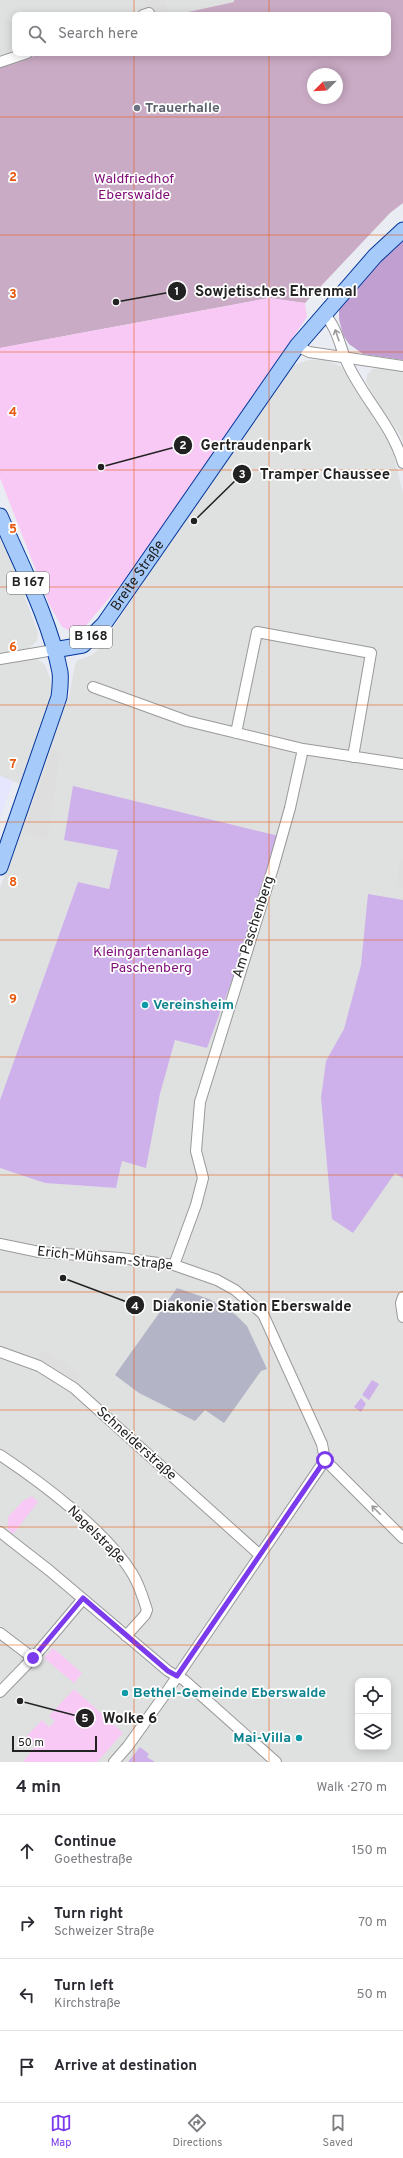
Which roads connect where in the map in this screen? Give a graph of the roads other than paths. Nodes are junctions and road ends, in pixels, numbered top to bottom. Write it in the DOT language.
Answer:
graph roads {
  1 [pos="18,56"];
  2 [pos="0,62"];
  3 [pos="403,230"];
  4 [pos="324,314"];
  5 [pos="297,346"];
  6 [pos="345,359"];
  7 [pos="403,366"];
  8 [pos="403,463"];
  9 [pos="0,516"];
  10 [pos="54,650"];
  11 [pos="0,659"];
  12 [pos="94,687"];
  13 [pos="236,733"];
  14 [pos="303,748"];
  15 [pos="353,757"];
  16 [pos="403,764"];
  17 [pos="0,867"];
  18 [pos="0,1244"];
  19 [pos="174,1265"];
  20 [pos="403,1297"];
  21 [pos="403,1317"];
  22 [pos="0,1352"];
  23 [pos="0,1455"];
  24 [pos="325,1460"];
  25 [pos="0,1532"];
  26 [pos="403,1538"];
  27 [pos="260,1555"];
  28 [pos="83,1598"];
  29 [pos="0,1634"];
  30 [pos="126,1636"];
  31 [pos="33,1658"];
  32 [pos="177,1676"];
  33 [pos="0,1692"];
  34 [pos="114,1762"];
  35 [pos="276,1762"];
  1 -- 2 [label="street"];
  3 -- 4 [label="main road, B 168"];
  4 -- 5 [label="main road, Breite Straße / B 168"];
  6 -- 4 [label="street, one-way"];
  5 -- 6 [label="street"];
  5 -- 10 [label="main road, Breite Straße / B 168"];
  6 -- 7 [label="street"];
  6 -- 8 [label="street"];
  9 -- 10 [label="main road, B 167"];
  10 -- 11 [label="street"];
  10 -- 17 [label="main road, B 167"];
  12 -- 13 [label="street"];
  13 -- 14 [label="street"];
  13 -- 15 [label="street"];
  14 -- 15 [label="street"];
  14 -- 19 [label="street, Am Paschenberg"];
  15 -- 16 [label="street"];
  18 -- 19 [label="street, Erich-Mühsam-Straße"];
  19 -- 24 [label="street, Erich-Mühsam-Straße"];
  20 -- 21 [label="street"];
  22 -- 27 [label="street, Schneiderstraße"];
  23 -- 30 [label="street, Nagelstraße"];
  26 -- 24 [label="street, one-way"];
  24 -- 27 [label="street"];
  25 -- 28 [label="street"];
  27 -- 32 [label="street"];
  28 -- 30 [label="street"];
  28 -- 31 [label="street"];
  29 -- 31 [label="street"];
  30 -- 32 [label="street"];
  31 -- 33 [label="street"];
  32 -- 34 [label="street"];
  32 -- 35 [label="street"];
}
